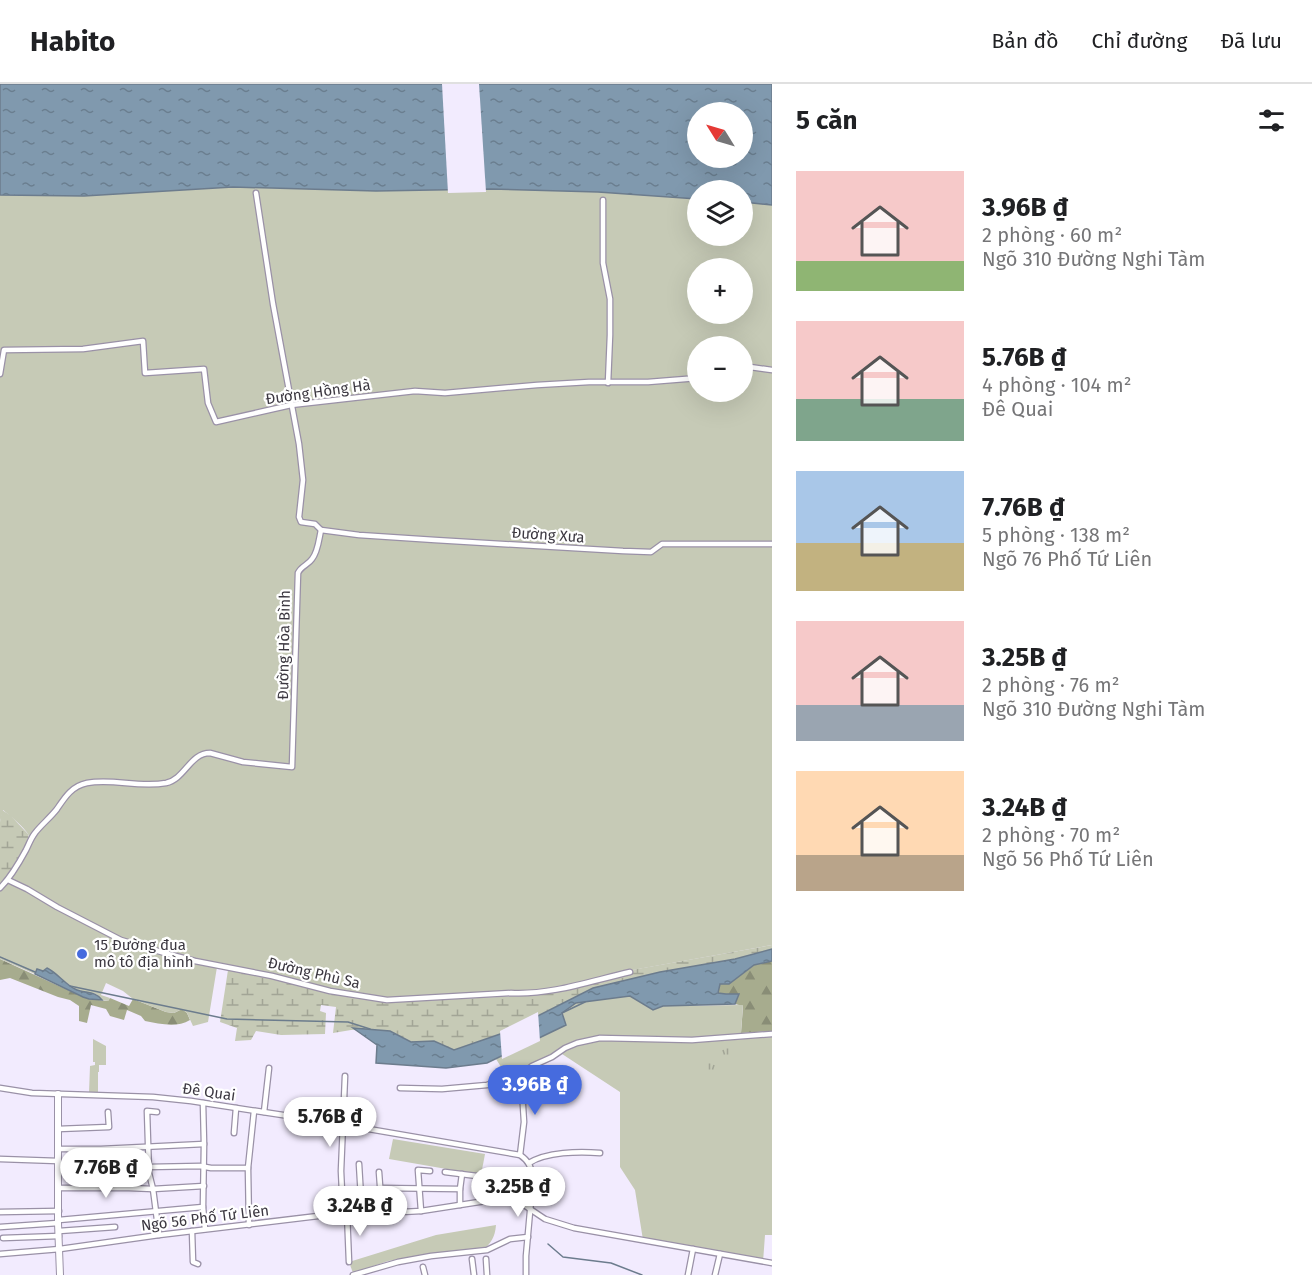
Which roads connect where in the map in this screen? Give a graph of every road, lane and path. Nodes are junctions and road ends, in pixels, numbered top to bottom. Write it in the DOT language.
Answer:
graph roads {
  1 [pos="256,193"];
  2 [pos="603,200"];
  3 [pos="753,367"];
  4 [pos="772,370"];
  5 [pos="0,374"];
  6 [pos="687,379"];
  7 [pos="608,383"];
  8 [pos="291,405"];
  9 [pos="321,530"];
  10 [pos="772,544"];
  11 [pos="8,880"];
  12 [pos="0,888"];
  13 [pos="630,972"];
  14 [pos="772,1034"];
  15 [pos="269,1068"];
  16 [pos="521,1075"];
  17 [pos="345,1076"];
  18 [pos="0,1088"];
  19 [pos="400,1088"];
  20 [pos="58,1094"];
  21 [pos="203,1103"];
  22 [pos="237,1108"];
  23 [pos="254,1111"];
  24 [pos="108,1112"];
  25 [pos="157,1112"];
  26 [pos="264,1112"];
  27 [pos="342,1125"];
  28 [pos="58,1129"];
  29 [pos="234,1134"];
  30 [pos="204,1144"];
  31 [pos="148,1147"];
  32 [pos="58,1149"];
  33 [pos="600,1153"];
  34 [pos="520,1155"];
  35 [pos="0,1159"];
  36 [pos="58,1161"];
  37 [pos="529,1163"];
  38 [pos="359,1164"];
  39 [pos="148,1167"];
  40 [pos="204,1167"];
  41 [pos="248,1168"];
  42 [pos="430,1171"];
  43 [pos="379,1172"];
  44 [pos="445,1172"];
  45 [pos="462,1174"];
  46 [pos="486,1177"];
  47 [pos="204,1186"];
  48 [pos="58,1188"];
  49 [pos="380,1188"];
  50 [pos="420,1188"];
  51 [pos="153,1189"];
  52 [pos="460,1189"];
  53 [pos="460,1205"];
  54 [pos="203,1207"];
  55 [pos="530,1209"];
  56 [pos="59,1211"];
  57 [pos="157,1211"];
  58 [pos="421,1211"];
  59 [pos="0,1212"];
  60 [pos="345,1213"];
  61 [pos="382,1213"];
  62 [pos="362,1214"];
  63 [pos="59,1221"];
  64 [pos="249,1225"];
  65 [pos="0,1227"];
  66 [pos="115,1227"];
  67 [pos="205,1229"];
  68 [pos="192,1231"];
  69 [pos="59,1233"];
  70 [pos="159,1235"];
  71 [pos="528,1237"];
  72 [pos="3,1238"];
  73 [pos="60,1249"];
  74 [pos="693,1249"];
  75 [pos="0,1254"];
  76 [pos="720,1254"];
  77 [pos="472,1259"];
  78 [pos="486,1259"];
  79 [pos="349,1262"];
  80 [pos="772,1263"];
  81 [pos="198,1264"];
  82 [pos="423,1267"];
  83 [pos="60,1275"];
  84 [pos="353,1275"];
  85 [pos="424,1275"];
  86 [pos="474,1275"];
  87 [pos="487,1275"];
  88 [pos="526,1275"];
  89 [pos="688,1275"];
  90 [pos="715,1275"];
  1 -- 8 [label="street"];
  2 -- 7 [label="street"];
  3 -- 4 [label="street"];
  5 -- 8 [label="street, Đường Hồng Hà"];
  6 -- 7 [label="street, Đường Hồng Hà"];
  7 -- 8 [label="street, Đường Hồng Hà"];
  8 -- 9 [label="street"];
  9 -- 10 [label="street, Đường Xưa"];
  9 -- 11 [label="street, Đường Hòa Bình"];
  11 -- 12 [label="street, Đường Hòa Bình"];
  11 -- 13 [label="street, Đường Phù Sa"];
  14 -- 16 [label="street"];
  15 -- 26 [label="street"];
  16 -- 19 [label="street"];
  16 -- 34 [label="street"];
  17 -- 27 [label="street"];
  18 -- 20 [label="street, Đê Quai"];
  20 -- 21 [label="street, Đê Quai"];
  20 -- 28 [label="street"];
  21 -- 22 [label="street, Đê Quai"];
  21 -- 30 [label="street"];
  22 -- 23 [label="street, Đê Quai"];
  22 -- 29 [label="street"];
  23 -- 26 [label="street, Đê Quai"];
  23 -- 41 [label="street"];
  24 -- 28 [label="street"];
  25 -- 31 [label="street"];
  26 -- 27 [label="street, Đê Quai"];
  27 -- 34 [label="street, Đê Quai"];
  27 -- 60 [label="street"];
  28 -- 32 [label="street"];
  30 -- 31 [label="street"];
  30 -- 40 [label="street"];
  31 -- 32 [label="street"];
  31 -- 39 [label="street"];
  32 -- 36 [label="street"];
  33 -- 37 [label="street"];
  34 -- 37 [label="street"];
  35 -- 36 [label="street"];
  36 -- 48 [label="street"];
  37 -- 55 [label="street"];
  38 -- 62 [label="street"];
  39 -- 40 [label="street"];
  39 -- 51 [label="street"];
  40 -- 41 [label="street"];
  40 -- 47 [label="street"];
  41 -- 64 [label="street"];
  42 -- 50 [label="street"];
  43 -- 49 [label="street"];
  44 -- 45 [label="street"];
  45 -- 46 [label="street"];
  45 -- 52 [label="street"];
  47 -- 51 [label="street"];
  47 -- 54 [label="street"];
  48 -- 51 [label="street"];
  48 -- 56 [label="street"];
  49 -- 50 [label="street"];
  49 -- 61 [label="street"];
  50 -- 52 [label="street"];
  50 -- 58 [label="street"];
  51 -- 57 [label="street"];
  52 -- 53 [label="street"];
  53 -- 55 [label="street, Ngõ 56 Phố Tứ Liên"];
  53 -- 58 [label="street, Ngõ 56 Phố Tứ Liên"];
  54 -- 57 [label="street"];
  54 -- 67 [label="street"];
  55 -- 71 [label="street"];
  55 -- 74 [label="street, Ngõ 56 Phố Tứ Liên"];
  56 -- 59 [label="street"];
  56 -- 63 [label="street"];
  57 -- 63 [label="street"];
  57 -- 70 [label="street"];
  58 -- 61 [label="street, Ngõ 56 Phố Tứ Liên"];
  60 -- 62 [label="street, Ngõ 56 Phố Tứ Liên"];
  60 -- 64 [label="street, Ngõ 56 Phố Tứ Liên"];
  60 -- 79 [label="street"];
  61 -- 62 [label="street, Ngõ 56 Phố Tứ Liên"];
  63 -- 65 [label="street"];
  63 -- 69 [label="street"];
  64 -- 67 [label="street, Ngõ 56 Phố Tứ Liên"];
  66 -- 69 [label="street"];
  67 -- 68 [label="street, Ngõ 56 Phố Tứ Liên"];
  68 -- 70 [label="street, Ngõ 56 Phố Tứ Liên"];
  68 -- 81 [label="street"];
  69 -- 72 [label="street"];
  69 -- 73 [label="street"];
  70 -- 73 [label="street, Ngõ 56 Phố Tứ Liên"];
  71 -- 84 [label="street"];
  71 -- 88 [label="street"];
  73 -- 75 [label="street, Ngõ 56 Phố Tứ Liên"];
  73 -- 83 [label="street"];
  74 -- 76 [label="street, Ngõ 56 Phố Tứ Liên"];
  74 -- 89 [label="street"];
  76 -- 80 [label="street, Ngõ 56 Phố Tứ Liên"];
  76 -- 90 [label="street"];
  77 -- 86 [label="street"];
  78 -- 87 [label="street"];
  82 -- 85 [label="street"];
}
